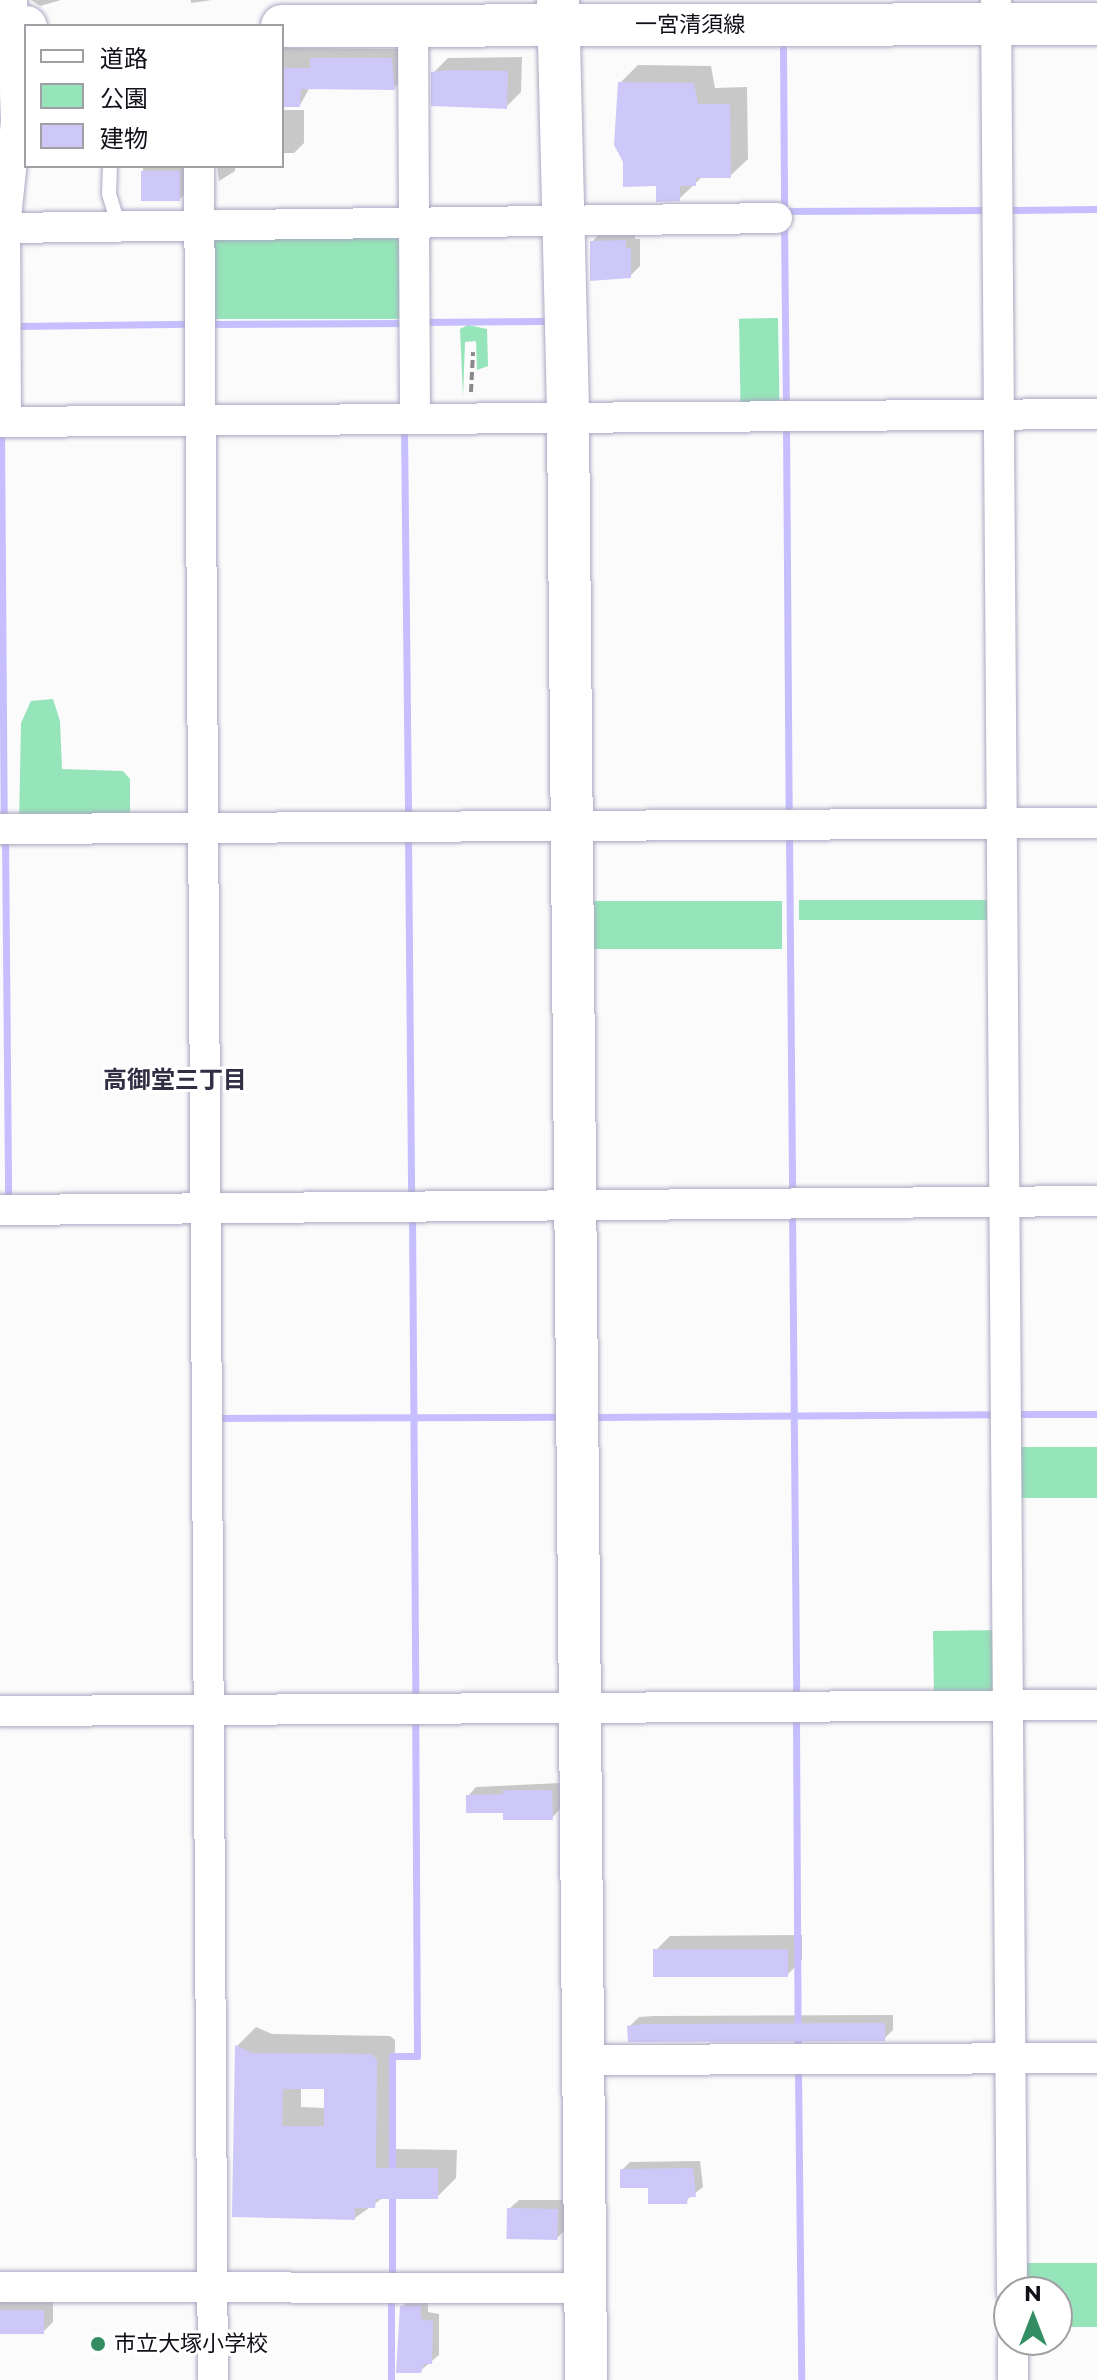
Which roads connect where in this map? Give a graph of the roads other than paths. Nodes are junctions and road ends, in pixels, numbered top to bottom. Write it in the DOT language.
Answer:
graph roads {
  1 [pos="996,12"];
  2 [pos="557,13"];
  3 [pos="410,17"];
  4 [pos="13,20"];
  5 [pos="1097,24"];
  6 [pos="284,26"];
  7 [pos="110,168"];
  8 [pos="199,168"];
  9 [pos="777,218"];
  10 [pos="563,221"];
  11 [pos="413,223"];
  12 [pos="202,225"];
  13 [pos="119,226"];
  14 [pos="5,228"];
  15 [pos="1097,414"];
  16 [pos="999,415"];
  17 [pos="568,418"];
  18 [pos="415,419"];
  19 [pos="203,421"];
  20 [pos="3,422"];
  21 [pos="1097,823"];
  22 [pos="1002,824"];
  23 [pos="571,825"];
  24 [pos="205,827"];
  25 [pos="0,829"];
  26 [pos="1097,1201"];
  27 [pos="1005,1202"];
  28 [pos="574,1205"];
  29 [pos="0,1210"];
  30 [pos="207,1210"];
  31 [pos="1097,1705"];
  32 [pos="1009,1706"];
  33 [pos="578,1709"];
  34 [pos="211,1710"];
  35 [pos="0,1711"];
  36 [pos="1011,2058"];
  37 [pos="1097,2058"];
  38 [pos="582,2060"];
  39 [pos="1012,2276"];
  40 [pos="0,2287"];
  41 [pos="213,2287"];
  42 [pos="585,2288"];
  43 [pos="1013,2356"];
  44 [pos="213,2380"];
  45 [pos="586,2380"];
  46 [pos="1013,2380"];
  1 -- 2 [label="street, 一宮清須線"];
  1 -- 5 [label="street, 一宮清須線"];
  1 -- 16 [label="street"];
  2 -- 3 [label="street, 一宮清須線"];
  2 -- 10 [label="street"];
  3 -- 6 [label="street, 一宮清須線"];
  3 -- 11 [label="street"];
  4 -- 14 [label="street"];
  7 -- 13 [label="lane"];
  8 -- 12 [label="street"];
  9 -- 10 [label="street"];
  10 -- 11 [label="street"];
  10 -- 17 [label="street"];
  11 -- 12 [label="street"];
  11 -- 18 [label="street"];
  12 -- 13 [label="street"];
  12 -- 19 [label="street"];
  13 -- 14 [label="street"];
  14 -- 20 [label="street"];
  15 -- 16 [label="street"];
  16 -- 17 [label="street"];
  16 -- 22 [label="street"];
  17 -- 18 [label="street"];
  17 -- 23 [label="street"];
  18 -- 19 [label="street"];
  19 -- 20 [label="street"];
  19 -- 24 [label="street"];
  21 -- 22 [label="street"];
  22 -- 23 [label="street"];
  22 -- 27 [label="street"];
  23 -- 24 [label="street"];
  23 -- 28 [label="street"];
  24 -- 25 [label="street"];
  24 -- 30 [label="street"];
  26 -- 27 [label="street"];
  27 -- 28 [label="street"];
  27 -- 32 [label="street"];
  28 -- 30 [label="street"];
  28 -- 33 [label="street"];
  29 -- 30 [label="street"];
  30 -- 34 [label="street"];
  31 -- 32 [label="street"];
  32 -- 33 [label="street"];
  32 -- 36 [label="street"];
  33 -- 34 [label="street"];
  33 -- 38 [label="street"];
  34 -- 35 [label="street"];
  34 -- 41 [label="street"];
  36 -- 37 [label="street"];
  36 -- 38 [label="street"];
  36 -- 39 [label="street"];
  38 -- 42 [label="street"];
  40 -- 41 [label="street"];
  41 -- 42 [label="street"];
  41 -- 44 [label="street"];
  42 -- 45 [label="street"];
  43 -- 46 [label="street"];
}
